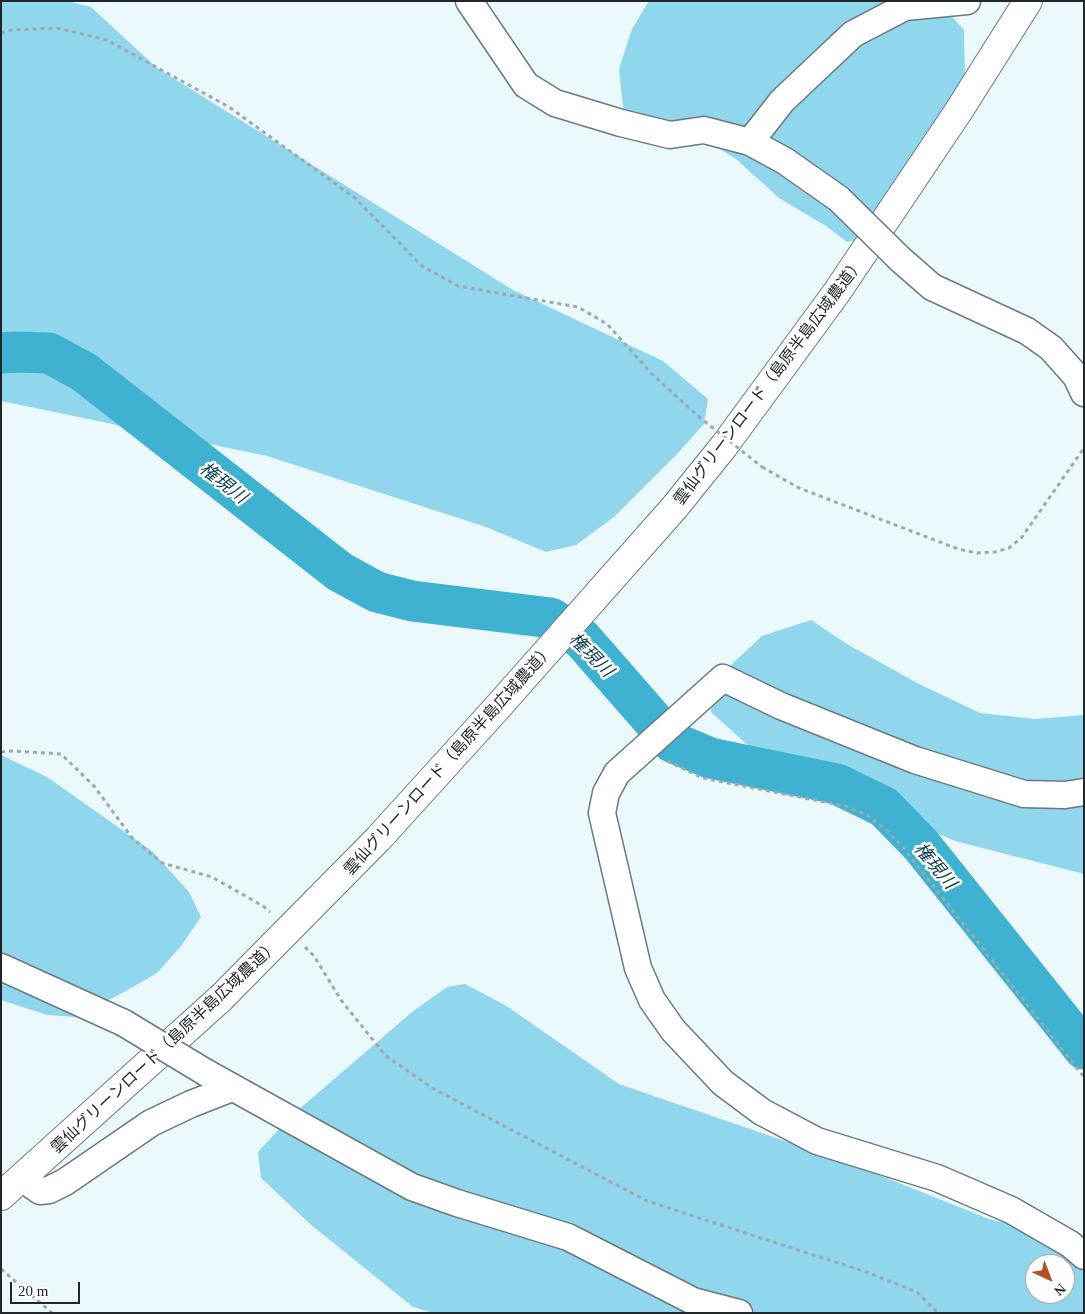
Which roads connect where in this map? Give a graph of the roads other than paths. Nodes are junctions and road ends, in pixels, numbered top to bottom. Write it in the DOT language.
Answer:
graph roads {
  1 [pos="469,1"];
  2 [pos="967,1"];
  3 [pos="1028,1"];
  4 [pos="750,142"];
  5 [pos="1084,393"];
  6 [pos="1084,792"];
  7 [pos="1,967"];
  8 [pos="232,1088"];
  9 [pos="24,1176"];
  10 [pos="1,1196"];
  11 [pos="1084,1256"];
  12 [pos="740,1313"];
  1 -- 4 [label="street"];
  2 -- 4 [label="street"];
  3 -- 9 [label="street, 雲仙グリーンロード（島原半島広域農道）, bridge"];
  4 -- 5 [label="street, bridge"];
  6 -- 11 [label="street"];
  7 -- 8 [label="street, bridge"];
  8 -- 9 [label="street"];
  8 -- 12 [label="street"];
  9 -- 10 [label="street, 雲仙グリーンロード（島原半島広域農道）"];
}
